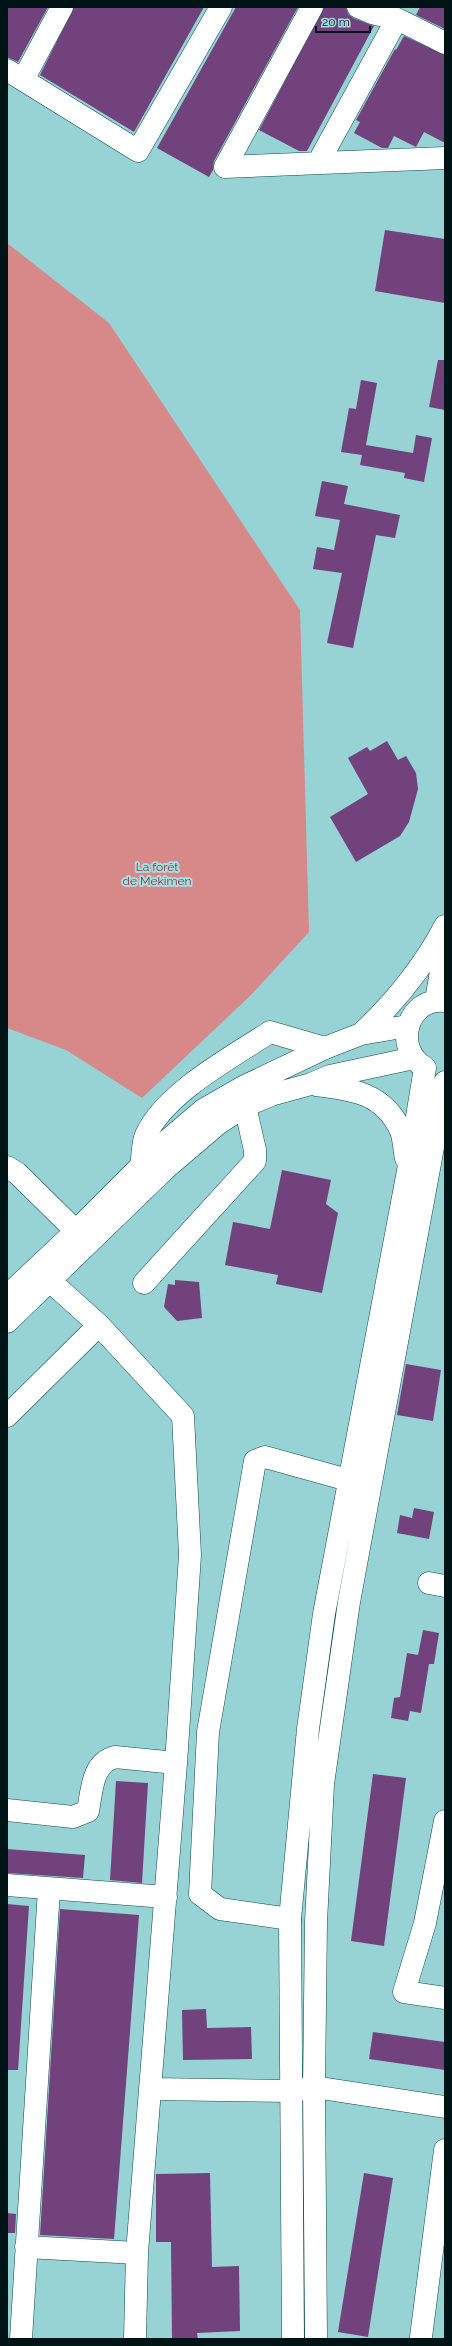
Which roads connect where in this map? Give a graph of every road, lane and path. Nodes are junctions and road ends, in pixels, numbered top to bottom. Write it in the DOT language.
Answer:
graph roads {
  1 [pos="62,7"];
  2 [pos="221,7"];
  3 [pos="312,7"];
  4 [pos="368,9"];
  5 [pos="397,19"];
  6 [pos="445,43"];
  7 [pos="15,74"];
  8 [pos="445,158"];
  9 [pos="318,163"];
  10 [pos="445,926"];
  11 [pos="445,946"];
  12 [pos="440,1001"];
  13 [pos="408,1026"];
  14 [pos="361,1034"];
  15 [pos="325,1048"];
  16 [pos="428,1066"];
  17 [pos="445,1082"];
  18 [pos="311,1084"];
  19 [pos="245,1106"];
  20 [pos="7,1153"];
  21 [pos="141,1166"];
  22 [pos="10,1171"];
  23 [pos="408,1171"];
  24 [pos="82,1237"];
  25 [pos="49,1280"];
  26 [pos="144,1283"];
  27 [pos="7,1296"];
  28 [pos="7,1322"];
  29 [pos="99,1325"];
  30 [pos="7,1416"];
  31 [pos="348,1480"];
  32 [pos="176,1763"];
  33 [pos="7,1810"];
  34 [pos="445,1820"];
  35 [pos="7,1886"];
  36 [pos="49,1889"];
  37 [pos="166,1897"];
  38 [pos="290,1920"];
  39 [pos="445,1998"];
  40 [pos="314,2087"];
  41 [pos="151,2088"];
  42 [pos="292,2091"];
  43 [pos="445,2107"];
  44 [pos="445,2150"];
  45 [pos="26,2247"];
  46 [pos="137,2253"];
  47 [pos="15,2303"];
  48 [pos="421,2337"];
  49 [pos="20,2339"];
  50 [pos="135,2339"];
  51 [pos="293,2339"];
  52 [pos="316,2339"];
  1 -- 7 [label="main road"];
  2 -- 7 [label="main road"];
  3 -- 9 [label="main road"];
  4 -- 5 [label="main road"];
  5 -- 6 [label="main road"];
  5 -- 9 [label="main road"];
  8 -- 9 [label="main road"];
  10 -- 14 [label="main road"];
  11 -- 12 [label="main road"];
  12 -- 13 [label="main road"];
  13 -- 14 [label="main road"];
  13 -- 16 [label="main road"];
  14 -- 15 [label="main road"];
  15 -- 21 [label="main road"];
  15 -- 21 [label="main road"];
  16 -- 18 [label="main road"];
  16 -- 23 [label="main road"];
  17 -- 40 [label="main road"];
  18 -- 19 [label="main road"];
  18 -- 23 [label="main road"];
  19 -- 24 [label="main road"];
  19 -- 26 [label="main road"];
  20 -- 22 [label="main road"];
  21 -- 24 [label="main road"];
  22 -- 24 [label="main road"];
  23 -- 31 [label="main road"];
  24 -- 25 [label="main road"];
  24 -- 27 [label="main road"];
  25 -- 28 [label="main road"];
  25 -- 29 [label="main road"];
  29 -- 30 [label="main road"];
  29 -- 32 [label="main road"];
  31 -- 38 [label="main road"];
  31 -- 38 [label="main road"];
  32 -- 33 [label="main road"];
  32 -- 37 [label="main road"];
  34 -- 39 [label="main road"];
  35 -- 36 [label="main road"];
  36 -- 37 [label="main road"];
  36 -- 45 [label="main road"];
  37 -- 41 [label="main road"];
  38 -- 42 [label="main road"];
  40 -- 42 [label="main road"];
  40 -- 43 [label="main road"];
  40 -- 52 [label="main road"];
  41 -- 42 [label="main road"];
  41 -- 46 [label="main road"];
  42 -- 51 [label="main road"];
  44 -- 48 [label="main road"];
  45 -- 46 [label="main road"];
  45 -- 47 [label="main road"];
  46 -- 50 [label="main road"];
  47 -- 49 [label="main road"];
}
